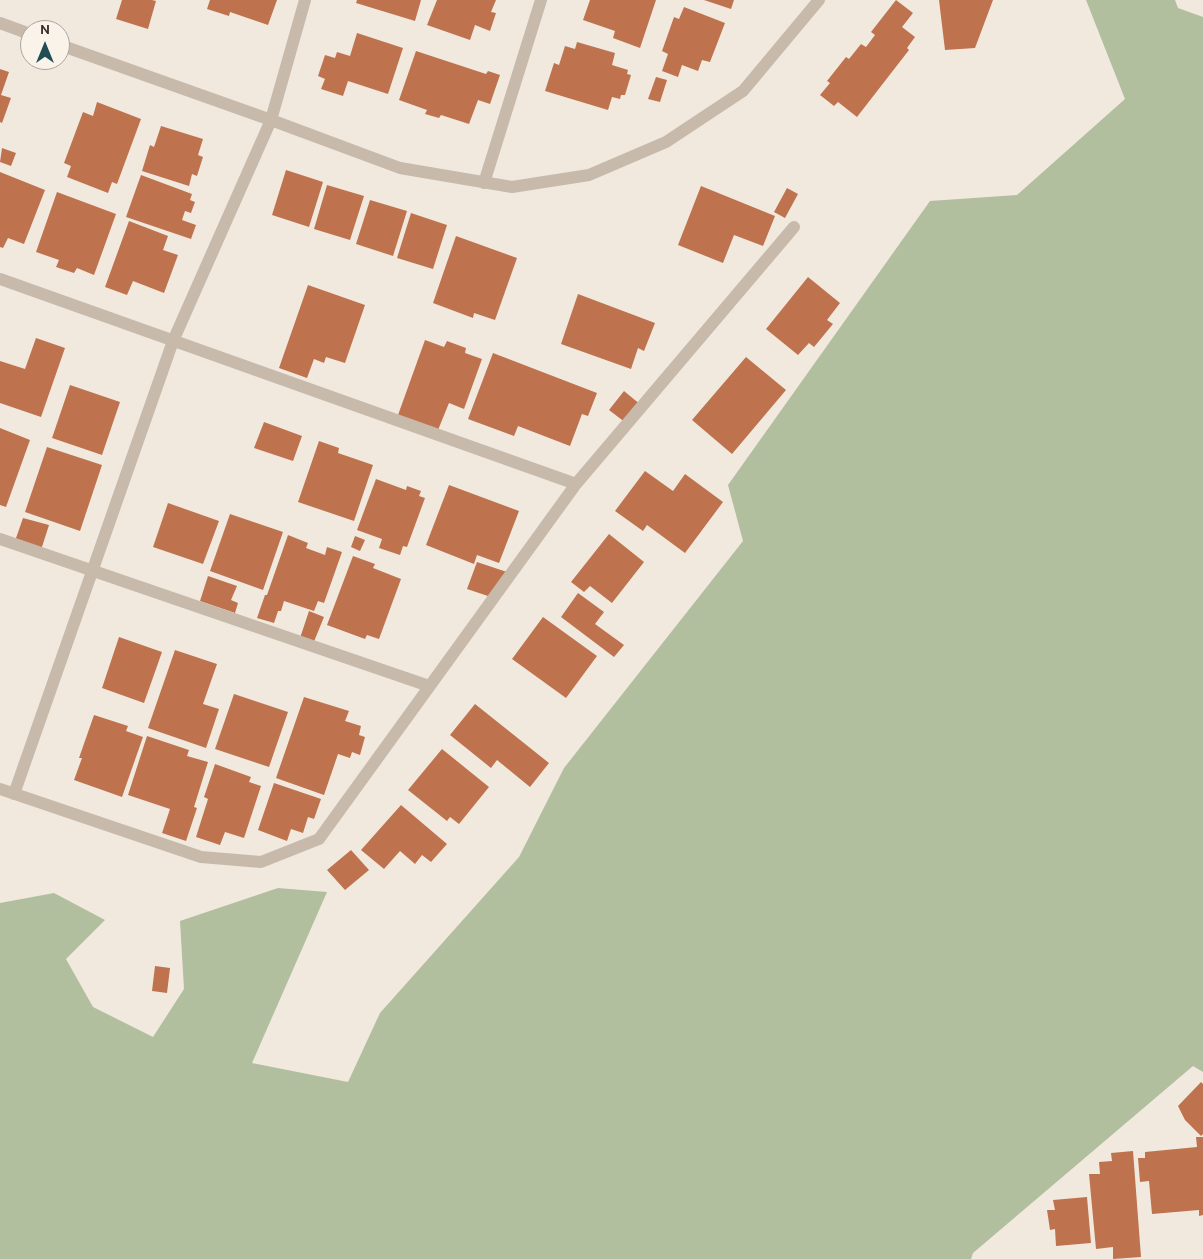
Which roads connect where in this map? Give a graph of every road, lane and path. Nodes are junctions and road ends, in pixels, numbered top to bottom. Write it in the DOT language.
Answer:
graph roads {
  1 [pos="304,0"];
  2 [pos="541,0"];
  3 [pos="819,0"];
  4 [pos="0,23"];
  5 [pos="20,30"];
  6 [pos="70,49"];
  7 [pos="271,120"];
  8 [pos="484,183"];
  9 [pos="794,226"];
  10 [pos="0,279"];
  11 [pos="173,341"];
  12 [pos="576,484"];
  13 [pos="0,539"];
  14 [pos="92,571"];
  15 [pos="429,686"];
  16 [pos="0,789"];
  17 [pos="14,794"];
  1 -- 7 [label="street"];
  2 -- 8 [label="street"];
  3 -- 8 [label="street"];
  4 -- 5 [label="street"];
  6 -- 7 [label="street"];
  7 -- 8 [label="street"];
  7 -- 11 [label="street"];
  9 -- 12 [label="street"];
  10 -- 11 [label="street"];
  11 -- 12 [label="street"];
  11 -- 14 [label="street"];
  12 -- 15 [label="street"];
  13 -- 14 [label="street"];
  14 -- 15 [label="street"];
  14 -- 17 [label="street"];
  15 -- 17 [label="street"];
  16 -- 17 [label="street"];
}
